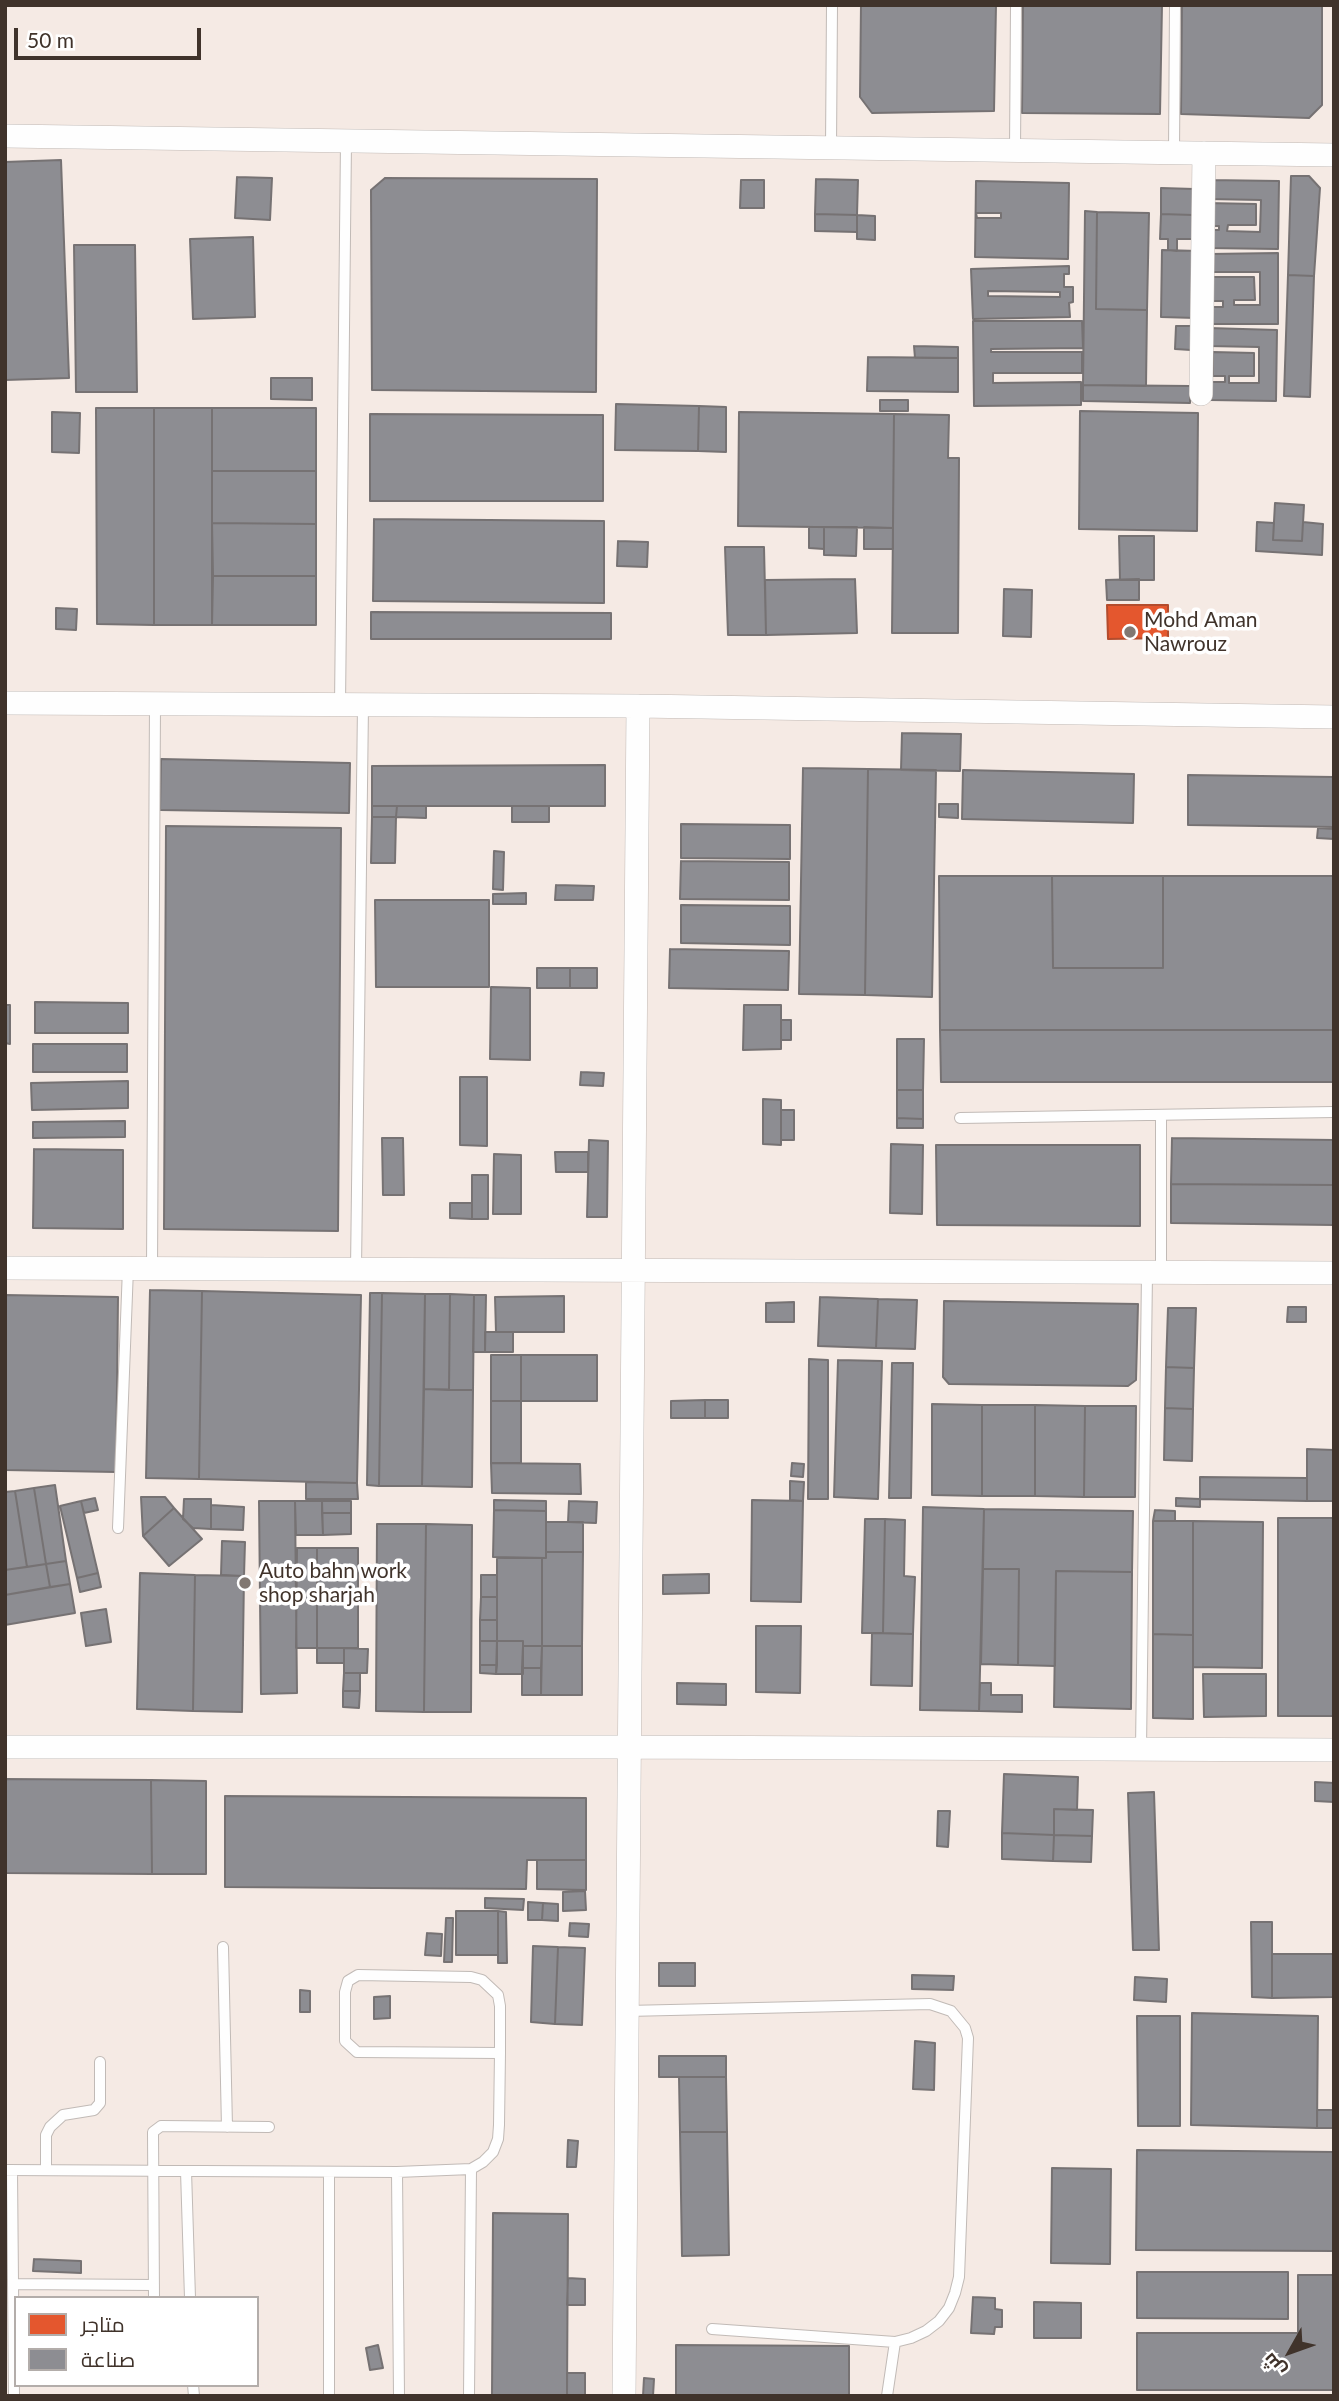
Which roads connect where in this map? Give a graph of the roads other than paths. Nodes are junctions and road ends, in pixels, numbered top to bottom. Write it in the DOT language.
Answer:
graph roads {
  1 [pos="832,5"];
  2 [pos="1016,5"];
  3 [pos="1175,5"];
  4 [pos="5,136"];
  5 [pos="346,141"];
  6 [pos="831,148"];
  7 [pos="1014,150"];
  8 [pos="1174,153"];
  9 [pos="1204,153"];
  10 [pos="1334,155"];
  11 [pos="1201,394"];
  12 [pos="5,703"];
  13 [pos="155,704"];
  14 [pos="352,705"];
  15 [pos="638,706"];
  16 [pos="1334,717"];
  17 [pos="1334,1112"];
  18 [pos="1161,1115"];
  19 [pos="961,1118"];
  20 [pos="5,1268"];
  21 [pos="128,1268"];
  22 [pos="152,1268"];
  23 [pos="356,1269"];
  24 [pos="633,1270"];
  25 [pos="1154,1273"];
  26 [pos="1334,1273"];
  27 [pos="118,1528"];
  28 [pos="5,1747"];
  29 [pos="629,1747"];
  30 [pos="1141,1749"];
  31 [pos="1334,1750"];
  32 [pos="223,1947"];
  33 [pos="627,2011"];
  34 [pos="500,2053"];
  35 [pos="100,2062"];
  36 [pos="228,2127"];
  37 [pos="269,2127"];
  38 [pos="471,2169"];
  39 [pos="8,2170"];
  40 [pos="46,2171"];
  41 [pos="152,2171"];
  42 [pos="186,2171"];
  43 [pos="329,2172"];
  44 [pos="397,2172"];
  45 [pos="10,2276"];
  46 [pos="154,2285"];
  47 [pos="154,2296"];
  48 [pos="190,2296"];
  49 [pos="712,2329"];
  50 [pos="895,2342"];
  51 [pos="14,2396"];
  52 [pos="329,2396"];
  53 [pos="399,2396"];
  54 [pos="468,2396"];
  55 [pos="624,2396"];
  56 [pos="887,2396"];
  1 -- 6 [label="lane"];
  2 -- 7 [label="lane"];
  3 -- 8 [label="lane"];
  4 -- 5 [label="street"];
  5 -- 6 [label="street"];
  5 -- 14 [label="lane"];
  6 -- 7 [label="street"];
  7 -- 8 [label="street"];
  8 -- 9 [label="street"];
  9 -- 10 [label="street"];
  9 -- 11 [label="street"];
  12 -- 13 [label="street"];
  13 -- 14 [label="street"];
  13 -- 22 [label="lane"];
  14 -- 15 [label="street"];
  14 -- 23 [label="lane"];
  15 -- 16 [label="street"];
  15 -- 24 [label="street"];
  17 -- 18 [label="lane"];
  18 -- 19 [label="lane"];
  18 -- 25 [label="lane"];
  20 -- 21 [label="street"];
  21 -- 22 [label="street"];
  21 -- 27 [label="lane"];
  22 -- 23 [label="street"];
  23 -- 24 [label="street"];
  24 -- 25 [label="street"];
  24 -- 29 [label="street"];
  25 -- 26 [label="street"];
  25 -- 30 [label="lane"];
  28 -- 29 [label="street"];
  29 -- 30 [label="street"];
  29 -- 33 [label="street"];
  30 -- 31 [label="street"];
  32 -- 36 [label="lane"];
  33 -- 50 [label="lane"];
  33 -- 55 [label="street"];
  34 -- 34 [label="lane"];
  34 -- 38 [label="lane"];
  35 -- 40 [label="lane"];
  36 -- 37 [label="lane"];
  36 -- 41 [label="lane"];
  38 -- 44 [label="lane"];
  38 -- 54 [label="lane"];
  39 -- 40 [label="lane"];
  39 -- 45 [label="lane"];
  40 -- 41 [label="lane"];
  41 -- 42 [label="lane"];
  41 -- 46 [label="lane"];
  42 -- 43 [label="lane"];
  42 -- 48 [label="lane"];
  43 -- 44 [label="lane"];
  43 -- 52 [label="lane"];
  44 -- 53 [label="lane"];
  45 -- 46 [label="lane"];
  45 -- 51 [label="lane"];
  46 -- 47 [label="lane"];
  49 -- 50 [label="lane"];
  50 -- 56 [label="lane"];
}
